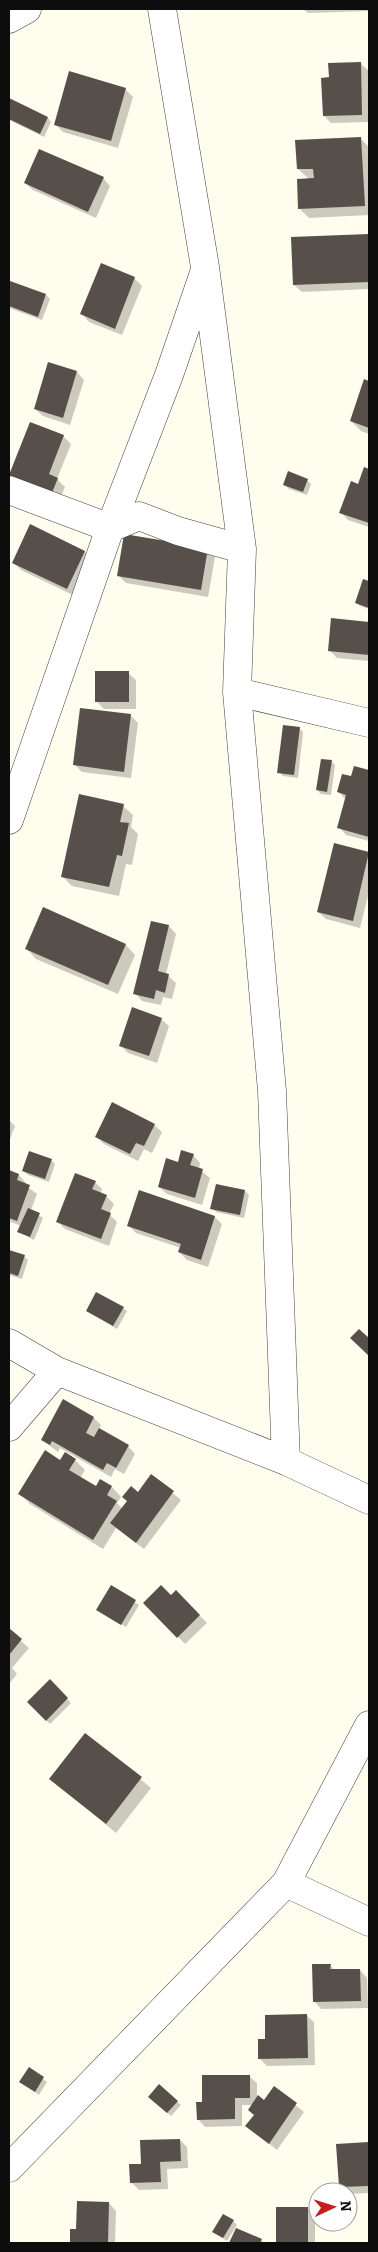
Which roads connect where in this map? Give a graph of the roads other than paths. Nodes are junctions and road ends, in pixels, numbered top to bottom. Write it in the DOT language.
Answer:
graph roads {
  1 [pos="9,9"];
  2 [pos="22,9"];
  3 [pos="27,9"];
  4 [pos="162,9"];
  5 [pos="9,19"];
  6 [pos="206,267"];
  7 [pos="9,490"];
  8 [pos="110,528"];
  9 [pos="242,549"];
  10 [pos="237,692"];
  11 [pos="369,722"];
  12 [pos="9,820"];
  13 [pos="9,1343"];
  14 [pos="57,1371"];
  15 [pos="9,1427"];
  16 [pos="286,1461"];
  17 [pos="369,1500"];
  18 [pos="369,1725"];
  19 [pos="286,1883"];
  20 [pos="369,1922"];
  21 [pos="9,2168"];
  1 -- 2 [label="street"];
  3 -- 5 [label="street"];
  4 -- 6 [label="street"];
  6 -- 8 [label="street"];
  6 -- 9 [label="street"];
  7 -- 8 [label="street"];
  8 -- 9 [label="street"];
  8 -- 12 [label="street"];
  9 -- 10 [label="street"];
  10 -- 11 [label="street"];
  10 -- 16 [label="street"];
  13 -- 14 [label="street"];
  14 -- 15 [label="street"];
  14 -- 16 [label="street"];
  16 -- 17 [label="street"];
  18 -- 19 [label="street"];
  19 -- 20 [label="street"];
  19 -- 21 [label="street"];
}
